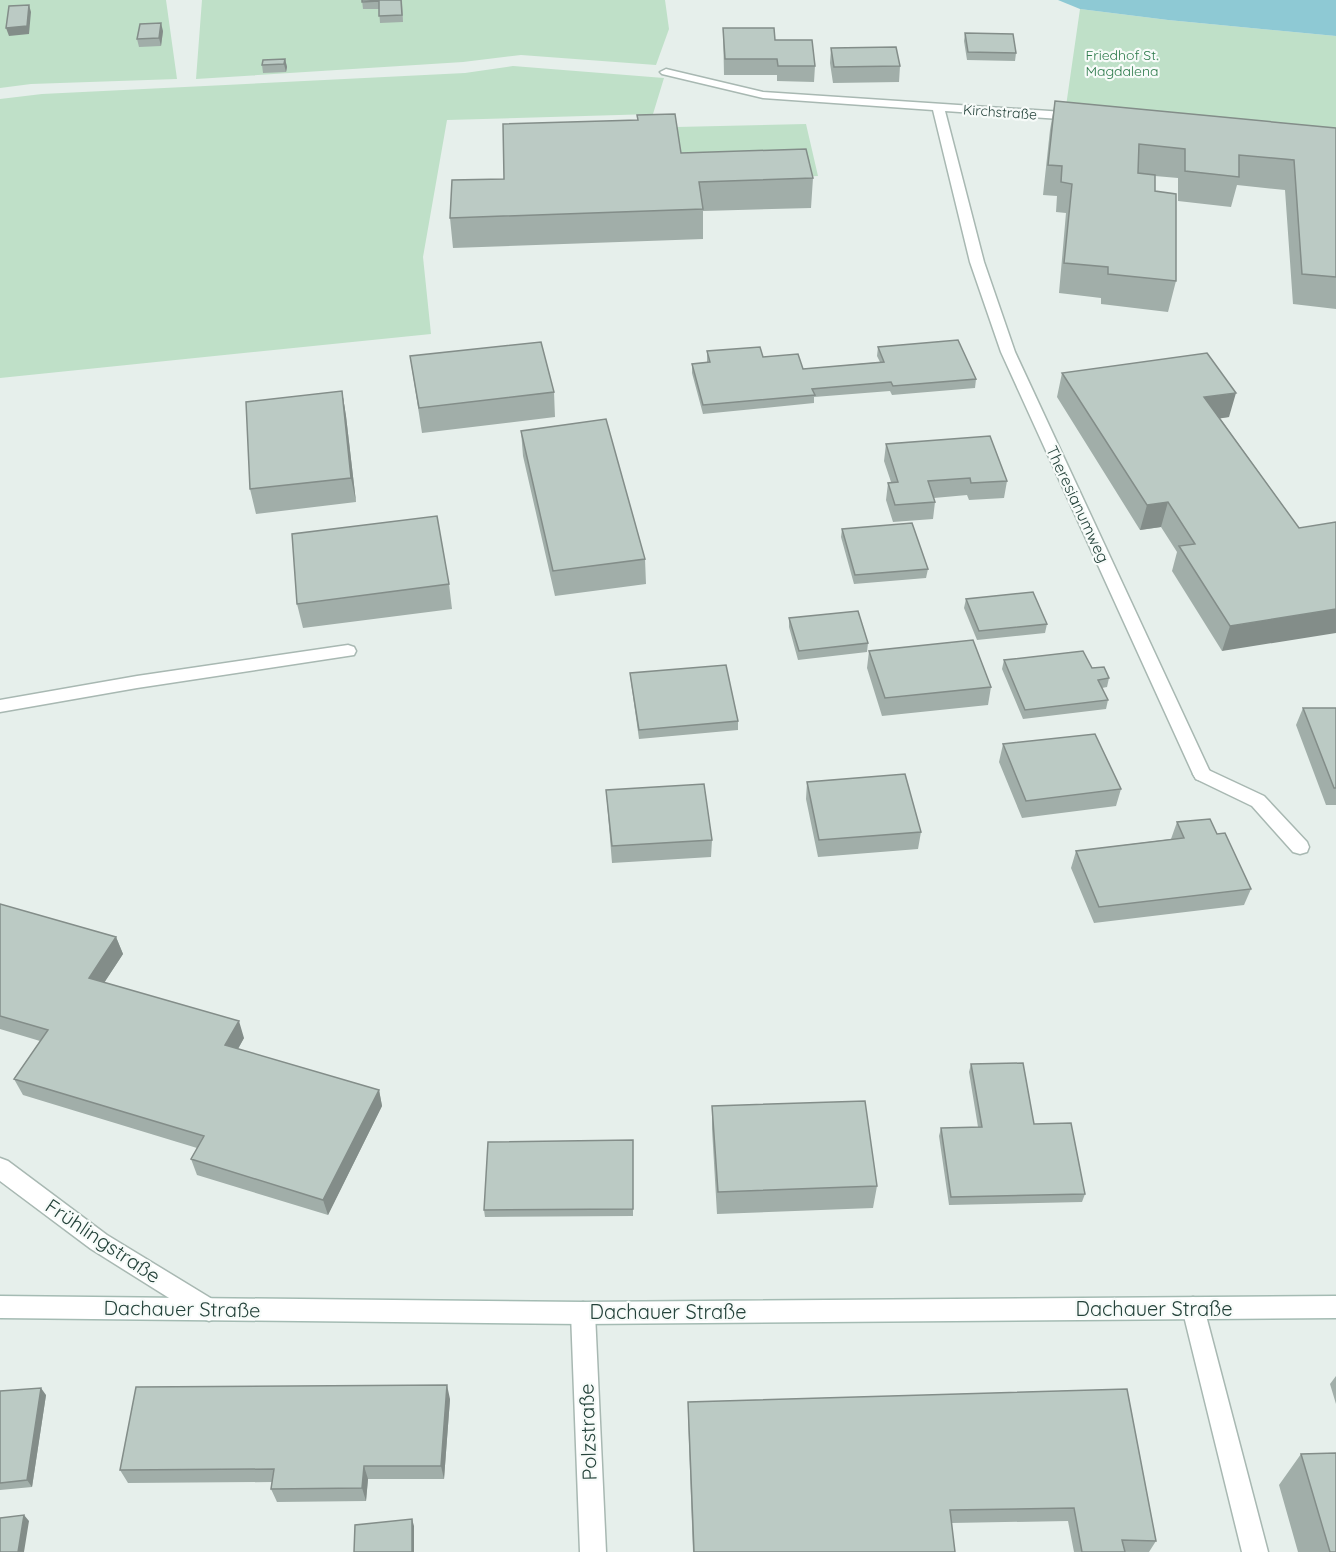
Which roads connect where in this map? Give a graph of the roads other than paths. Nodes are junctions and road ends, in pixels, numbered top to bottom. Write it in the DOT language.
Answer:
graph roads {
  1 [pos="666,72"];
  2 [pos="938,108"];
  3 [pos="1093,118"];
  4 [pos="348,651"];
  5 [pos="0,706"];
  6 [pos="1300,847"];
  7 [pos="0,1168"];
  8 [pos="0,1307"];
  9 [pos="1336,1307"];
  10 [pos="1193,1308"];
  11 [pos="209,1310"];
  12 [pos="583,1313"];
  13 [pos="593,1552"];
  14 [pos="1255,1552"];
  1 -- 2 [label="street, Kirchstraße"];
  2 -- 3 [label="street, Kirchstraße"];
  2 -- 6 [label="street, Theresianumweg"];
  4 -- 5 [label="street"];
  7 -- 11 [label="street, Frühlingstraße"];
  8 -- 11 [label="street, Dachauer Straße"];
  9 -- 10 [label="street, Dachauer Straße"];
  10 -- 12 [label="street, Dachauer Straße"];
  10 -- 14 [label="street"];
  11 -- 12 [label="street, Dachauer Straße"];
  12 -- 13 [label="street, Polzstraße"];
}
